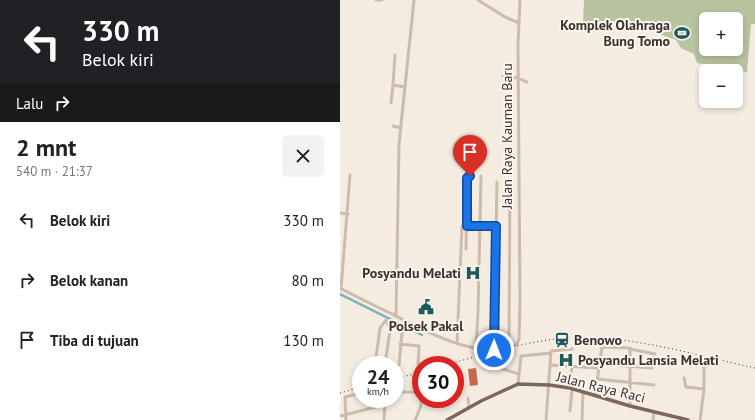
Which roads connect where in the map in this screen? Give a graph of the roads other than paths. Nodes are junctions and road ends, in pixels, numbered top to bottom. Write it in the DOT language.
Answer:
graph roads {
  1 [pos="376,0"];
  2 [pos="382,0"];
  3 [pos="414,0"];
  4 [pos="478,0"];
  5 [pos="520,0"];
  6 [pos="519,23"];
  7 [pos="395,55"];
  8 [pos="503,76"];
  9 [pos="518,78"];
  10 [pos="527,82"];
  11 [pos="393,85"];
  12 [pos="405,87"];
  13 [pos="391,103"];
  14 [pos="393,126"];
  15 [pos="401,128"];
  16 [pos="350,175"];
  17 [pos="472,176"];
  18 [pos="481,176"];
  19 [pos="510,180"];
  20 [pos="497,182"];
  21 [pos="340,213"];
  22 [pos="348,214"];
  23 [pos="465,226"];
  24 [pos="480,226"];
  25 [pos="496,226"];
  26 [pos="466,249"];
  27 [pos="340,289"];
  28 [pos="390,313"];
  29 [pos="396,316"];
  30 [pos="386,320"];
  31 [pos="407,325"];
  32 [pos="380,328"];
  33 [pos="389,328"];
  34 [pos="400,344"];
  35 [pos="457,344"];
  36 [pos="476,347"];
  37 [pos="509,347"];
  38 [pos="572,349"];
  39 [pos="630,349"];
  40 [pos="494,350"];
  41 [pos="551,353"];
  42 [pos="655,354"];
  43 [pos="376,355"];
  44 [pos="386,356"];
  45 [pos="399,356"];
  46 [pos="418,356"];
  47 [pos="600,364"];
  48 [pos="550,365"];
  49 [pos="572,366"];
  50 [pos="630,366"];
  51 [pos="704,366"];
  52 [pos="497,367"];
  53 [pos="598,368"];
  54 [pos="652,368"];
  55 [pos="520,374"];
  56 [pos="684,378"];
  57 [pos="597,379"];
  58 [pos="630,383"];
  59 [pos="518,384"];
  60 [pos="549,385"];
  61 [pos="654,385"];
  62 [pos="571,389"];
  63 [pos="704,389"];
  64 [pos="583,392"];
  65 [pos="352,395"];
  66 [pos="595,395"];
  67 [pos="468,398"];
  68 [pos="630,406"];
  69 [pos="469,407"];
  70 [pos="373,408"];
  71 [pos="384,408"];
  72 [pos="420,408"];
  73 [pos="570,411"];
  74 [pos="654,412"];
  75 [pos="346,415"];
  76 [pos="340,416"];
  77 [pos="346,420"];
  78 [pos="383,420"];
  79 [pos="415,420"];
  80 [pos="446,420"];
  81 [pos="546,420"];
  82 [pos="582,420"];
  83 [pos="653,420"];
  84 [pos="688,420"];
  85 [pos="700,420"];
  1 -- 2 [label="street"];
  3 -- 12 [label="street"];
  4 -- 6 [label="street"];
  5 -- 6 [label="street, Jalan Raya Kauman Baru"];
  6 -- 9 [label="street, Jalan Raya Kauman Baru"];
  7 -- 11 [label="street"];
  8 -- 9 [label="street"];
  9 -- 10 [label="street"];
  9 -- 37 [label="street, Jalan Raya Kauman Baru"];
  11 -- 12 [label="street"];
  11 -- 13 [label="street"];
  12 -- 15 [label="street"];
  14 -- 15 [label="street"];
  15 -- 29 [label="street"];
  16 -- 22 [label="street"];
  17 -- 23 [label="street"];
  18 -- 24 [label="street"];
  19 -- 37 [label="street"];
  20 -- 25 [label="street"];
  21 -- 22 [label="street"];
  22 -- 27 [label="street"];
  23 -- 24 [label="street"];
  23 -- 26 [label="street"];
  23 -- 35 [label="street"];
  24 -- 25 [label="street"];
  24 -- 36 [label="street"];
  25 -- 40 [label="street"];
  27 -- 28 [label="street"];
  28 -- 29 [label="street"];
  28 -- 30 [label="street"];
  29 -- 31 [label="street"];
  30 -- 32 [label="street"];
  30 -- 33 [label="street"];
  31 -- 34 [label="street"];
  31 -- 35 [label="street"];
  32 -- 33 [label="street"];
  32 -- 43 [label="street"];
  33 -- 44 [label="street"];
  34 -- 45 [label="street"];
  34 -- 46 [label="street"];
  35 -- 36 [label="street"];
  36 -- 40 [label="street"];
  37 -- 40 [label="street"];
  38 -- 41 [label="street"];
  39 -- 42 [label="street"];
  39 -- 47 [label="street"];
  39 -- 50 [label="street"];
  41 -- 48 [label="street"];
  41 -- 55 [label="street"];
  43 -- 44 [label="street"];
  47 -- 50 [label="street"];
  47 -- 53 [label="street"];
  48 -- 49 [label="street"];
  48 -- 60 [label="street"];
  49 -- 53 [label="street"];
  49 -- 62 [label="street"];
  50 -- 54 [label="street"];
  50 -- 58 [label="street"];
  51 -- 63 [label="street"];
  52 -- 55 [label="street"];
  53 -- 57 [label="street"];
  55 -- 59 [label="street"];
  56 -- 63 [label="street"];
  57 -- 58 [label="street"];
  57 -- 66 [label="street"];
  58 -- 61 [label="street"];
  58 -- 68 [label="street"];
  59 -- 60 [label="main road, Jalan Raya Raci"];
  59 -- 69 [label="main road"];
  60 -- 62 [label="main road, Jalan Raya Raci"];
  60 -- 81 [label="street"];
  62 -- 64 [label="main road, Jalan Raya Raci"];
  62 -- 73 [label="street"];
  63 -- 85 [label="street"];
  64 -- 66 [label="main road, Jalan Raya Raci"];
  64 -- 82 [label="street"];
  65 -- 75 [label="street"];
  66 -- 68 [label="main road, Jalan Raya Raci"];
  67 -- 69 [label="street"];
  68 -- 74 [label="main road, Jalan Raya Raci"];
  69 -- 80 [label="main road"];
  70 -- 75 [label="street"];
  71 -- 78 [label="street"];
  72 -- 79 [label="street"];
  74 -- 83 [label="street"];
  74 -- 84 [label="main road, Jalan Raya Raci"];
  75 -- 76 [label="street"];
  75 -- 77 [label="street"];
}
